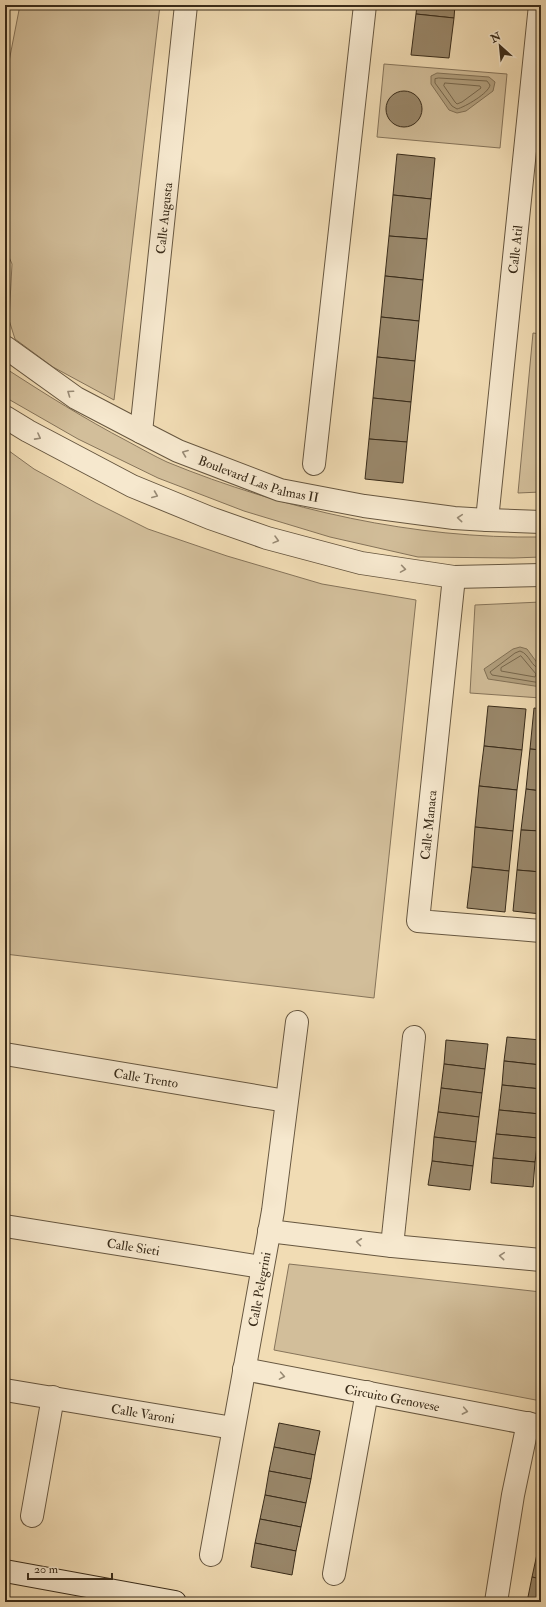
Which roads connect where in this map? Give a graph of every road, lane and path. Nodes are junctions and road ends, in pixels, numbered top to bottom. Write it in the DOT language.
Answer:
graph roads {
  1 [pos="186,5"];
  2 [pos="365,5"];
  3 [pos="540,5"];
  4 [pos="5,347"];
  5 [pos="5,417"];
  6 [pos="141,432"];
  7 [pos="314,464"];
  8 [pos="487,520"];
  9 [pos="541,522"];
  10 [pos="541,575"];
  11 [pos="454,577"];
  12 [pos="541,931"];
  13 [pos="297,1022"];
  14 [pos="414,1037"];
  15 [pos="5,1054"];
  16 [pos="286,1101"];
  17 [pos="5,1226"];
  18 [pos="269,1231"];
  19 [pos="392,1246"];
  20 [pos="541,1260"];
  21 [pos="262,1268"];
  22 [pos="244,1369"];
  23 [pos="5,1390"];
  24 [pos="367,1392"];
  25 [pos="53,1398"];
  26 [pos="534,1425"];
  27 [pos="233,1428"];
  28 [pos="32,1516"];
  29 [pos="211,1555"];
  30 [pos="5,1571"];
  31 [pos="334,1574"];
  32 [pos="175,1602"];
  33 [pos="496,1602"];
  1 -- 6 [label="street, Calle Augusta"];
  2 -- 7 [label="street"];
  3 -- 8 [label="street, Calle Atil"];
  6 -- 4 [label="street, Boulevard Las Palmas II, one-way"];
  5 -- 11 [label="street, one-way"];
  8 -- 6 [label="street, Boulevard Las Palmas II, one-way"];
  8 -- 9 [label="street, Boulevard Las Palmas II"];
  10 -- 11 [label="street"];
  11 -- 12 [label="street, Calle Manaca"];
  13 -- 16 [label="street, Calle Pelegrini"];
  14 -- 19 [label="street"];
  15 -- 16 [label="street, Calle Trento"];
  16 -- 18 [label="street, Calle Pelegrini"];
  17 -- 21 [label="street, Calle Sieti"];
  19 -- 18 [label="street, one-way"];
  18 -- 21 [label="street, Calle Pelegrini"];
  20 -- 19 [label="street, one-way"];
  21 -- 22 [label="street, Calle Pelegrini"];
  22 -- 24 [label="street, Circuito Genovese, one-way"];
  22 -- 27 [label="street, Calle Pelegrini"];
  23 -- 25 [label="street, Calle Varoni"];
  24 -- 26 [label="street, Circuito Genovese, one-way"];
  24 -- 31 [label="street"];
  25 -- 27 [label="street, Calle Varoni"];
  25 -- 28 [label="street"];
  26 -- 33 [label="street"];
  27 -- 29 [label="street, Calle Pelegrini"];
  30 -- 32 [label="street"];
}
